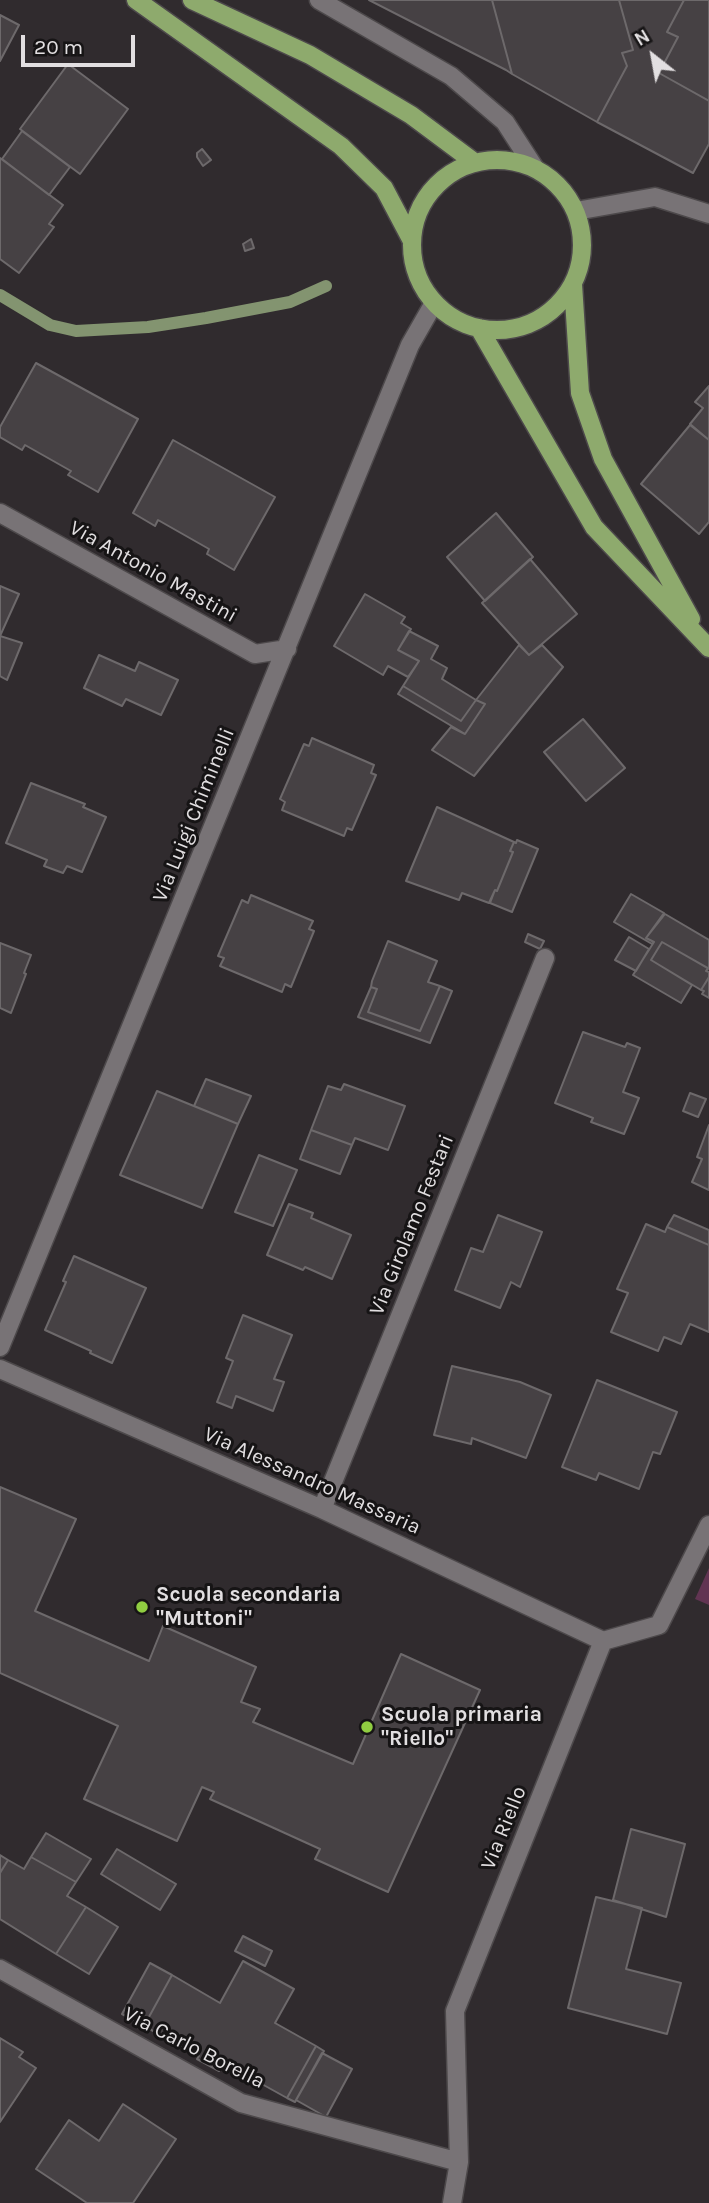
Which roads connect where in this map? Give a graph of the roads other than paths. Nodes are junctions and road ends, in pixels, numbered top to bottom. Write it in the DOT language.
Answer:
graph roads {
  1 [pos="136,0"];
  2 [pos="192,0"];
  3 [pos="319,0"];
  4 [pos="474,162"];
  5 [pos="534,167"];
  6 [pos="576,211"];
  7 [pos="709,214"];
  8 [pos="412,241"];
  9 [pos="573,284"];
  10 [pos="435,303"];
  11 [pos="479,328"];
  12 [pos="0,513"];
  13 [pos="705,643"];
  14 [pos="287,649"];
  15 [pos="545,958"];
  16 [pos="0,1348"];
  17 [pos="0,1369"];
  18 [pos="322,1509"];
  19 [pos="709,1525"];
  20 [pos="603,1641"];
  21 [pos="0,1969"];
  22 [pos="459,2162"];
  23 [pos="452,2203"];
  1 -- 8 [label="main road"];
  2 -- 4 [label="main road"];
  3 -- 5 [label="street"];
  4 -- 5 [label="main road"];
  4 -- 8 [label="main road"];
  5 -- 6 [label="main road"];
  6 -- 7 [label="street"];
  6 -- 9 [label="main road"];
  8 -- 10 [label="main road"];
  9 -- 11 [label="main road"];
  9 -- 13 [label="main road"];
  10 -- 11 [label="main road"];
  10 -- 14 [label="street, Via Luigi Chiminelli"];
  11 -- 13 [label="main road"];
  12 -- 14 [label="street, Via Antonio Mastini"];
  14 -- 16 [label="street, Via Luigi Chiminelli"];
  15 -- 18 [label="street, Via Girolamo Festari"];
  17 -- 18 [label="street, Via Alessandro Massaria"];
  18 -- 20 [label="street, Via Alessandro Massaria"];
  19 -- 20 [label="street"];
  20 -- 22 [label="street, Via Riello"];
  21 -- 22 [label="street, Via Carlo Borella"];
  22 -- 23 [label="street, Via Riello"];
}
